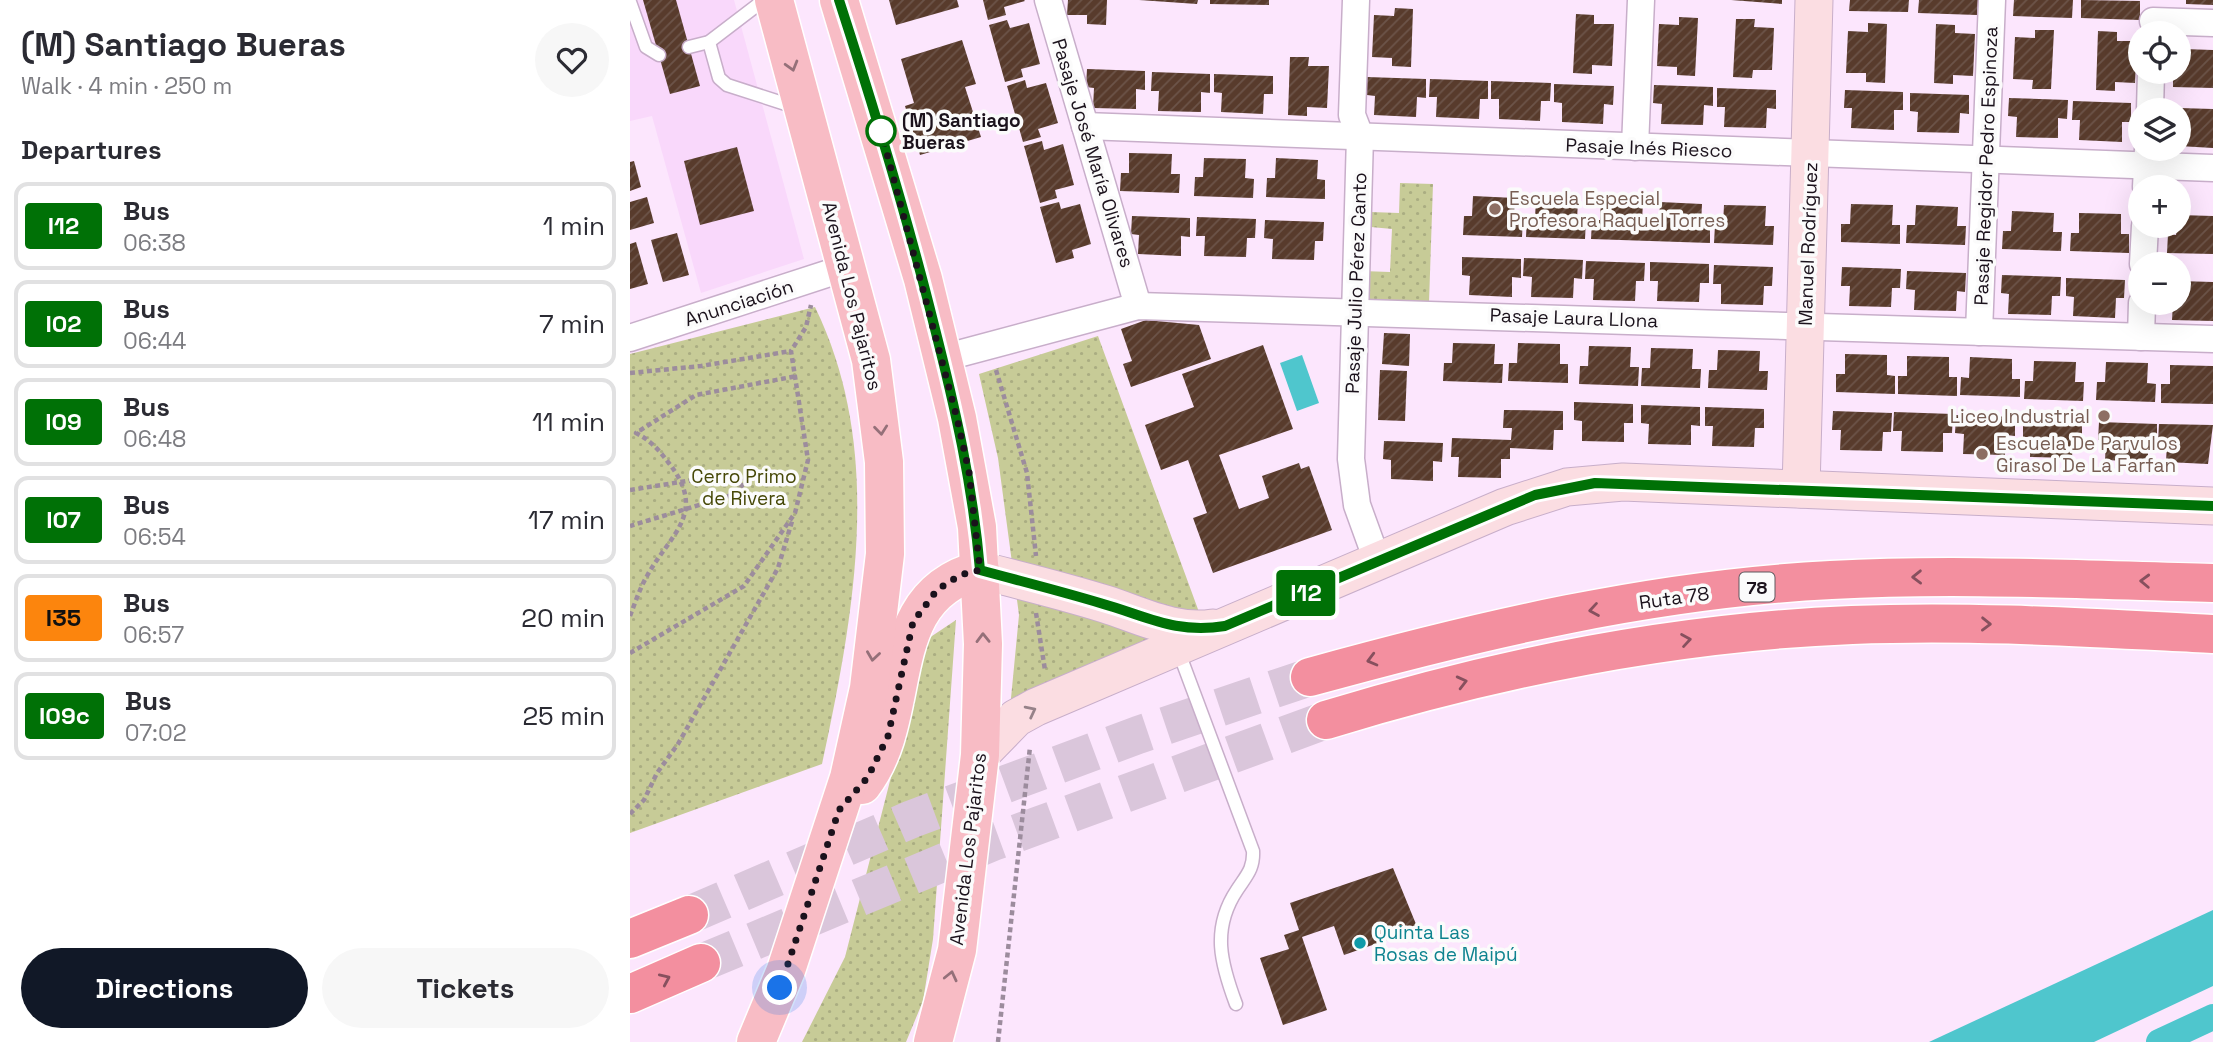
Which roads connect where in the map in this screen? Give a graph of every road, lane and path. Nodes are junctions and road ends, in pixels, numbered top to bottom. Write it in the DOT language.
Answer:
graph roads {
  1 [pos="764,0"];
  2 [pos="774,0"];
  3 [pos="839,0"];
  4 [pos="1048,0"];
  5 [pos="1356,0"];
  6 [pos="1641,0"];
  7 [pos="1815,0"];
  8 [pos="1992,0"];
  9 [pos="630,2"];
  10 [pos="2153,18"];
  11 [pos="2213,23"];
  12 [pos="709,42"];
  13 [pos="690,47"];
  14 [pos="659,55"];
  15 [pos="805,110"];
  16 [pos="1085,126"];
  17 [pos="1360,136"];
  18 [pos="1634,147"];
  19 [pos="1810,155"];
  20 [pos="1986,159"];
  21 [pos="2147,167"];
  22 [pos="2213,168"];
  23 [pos="848,267"];
  24 [pos="810,279"];
  25 [pos="1138,306"];
  26 [pos="1355,311"];
  27 [pos="2142,315"];
  28 [pos="1805,326"];
  29 [pos="1979,332"];
  30 [pos="2141,337"];
  31 [pos="630,338"];
  32 [pos="2213,339"];
  33 [pos="791,351"];
  34 [pos="943,358"];
  35 [pos="630,373"];
  36 [pos="797,376"];
  37 [pos="681,483"];
  38 [pos="1801,489"];
  39 [pos="630,490"];
  40 [pos="2213,506"];
  41 [pos="686,509"];
  42 [pos="794,513"];
  43 [pos="630,526"];
  44 [pos="1378,563"];
  45 [pos="980,570"];
  46 [pos="2213,583"];
  47 [pos="630,616"];
  48 [pos="1225,626"];
  49 [pos="2213,634"];
  50 [pos="1176,646"];
  51 [pos="630,653"];
  52 [pos="1310,677"];
  53 [pos="1326,720"];
  54 [pos="980,755"];
  55 [pos="839,810"];
  56 [pos="630,814"];
  57 [pos="689,915"];
  58 [pos="806,915"];
  59 [pos="630,939"];
  60 [pos="701,963"];
  61 [pos="630,994"];
  62 [pos="1236,1004"];
  63 [pos="937,1037"];
  64 [pos="756,1042"];
  65 [pos="784,1042"];
  1 -- 12 [label="lane"];
  2 -- 15 [label="main road, Avenida Los Pajaritos, one-way"];
  3 -- 34 [label="main road, Avenida Los Pajaritos"];
  4 -- 16 [label="street, Pasaje José María Olivares"];
  5 -- 17 [label="street, Pasaje Julio Pérez Canto"];
  6 -- 18 [label="street"];
  7 -- 19 [label="street, Manuel Rodríguez"];
  8 -- 20 [label="street, Pasaje Regidor Pedro Espinoza"];
  9 -- 14 [label="lane"];
  10 -- 11 [label="street"];
  12 -- 13 [label="lane"];
  12 -- 15 [label="lane"];
  15 -- 23 [label="main road, Avenida Los Pajaritos"];
  16 -- 17 [label="street, Pasaje Inés Riesco"];
  16 -- 25 [label="street, Pasaje José María Olivares"];
  17 -- 18 [label="street, Pasaje Inés Riesco"];
  17 -- 26 [label="street, Pasaje Julio Pérez Canto"];
  18 -- 19 [label="street, Pasaje Inés Riesco"];
  19 -- 20 [label="street, Pasaje Inés Riesco"];
  19 -- 28 [label="street, Manuel Rodríguez"];
  20 -- 21 [label="street, Pasaje Inés Riesco"];
  20 -- 29 [label="street, Pasaje Regidor Pedro Espinoza"];
  21 -- 22 [label="street, Pasaje Inés Riesco"];
  23 -- 24 [label="street, Anunciación"];
  23 -- 55 [label="main road, Avenida Los Pajaritos, one-way"];
  24 -- 31 [label="street, Anunciación"];
  24 -- 33 [label="path"];
  25 -- 26 [label="street, Pasaje Laura Llona"];
  25 -- 34 [label="street, Pasaje Laura Llona"];
  26 -- 28 [label="street, Pasaje Laura Llona"];
  26 -- 44 [label="street, Pasaje Julio Pérez Canto"];
  27 -- 30 [label="street"];
  28 -- 29 [label="street, Pasaje Laura Llona"];
  28 -- 38 [label="street, Manuel Rodríguez"];
  29 -- 30 [label="street, Pasaje Laura Llona"];
  30 -- 32 [label="street, Pasaje Laura Llona"];
  33 -- 35 [label="path"];
  33 -- 36 [label="path"];
  34 -- 45 [label="main road, Avenida Los Pajaritos"];
  36 -- 37 [label="path"];
  36 -- 42 [label="path"];
  37 -- 39 [label="path"];
  37 -- 41 [label="path"];
  37 -- 41 [label="path"];
  38 -- 40 [label="street"];
  38 -- 44 [label="street"];
  41 -- 43 [label="path"];
  41 -- 47 [label="path"];
  42 -- 51 [label="path"];
  42 -- 56 [label="path"];
  44 -- 48 [label="street"];
  45 -- 48 [label="street"];
  54 -- 45 [label="main road, Avenida Los Pajaritos, one-way"];
  45 -- 55 [label="main road"];
  46 -- 52 [label="highway, Ruta 78 / 78, one-way"];
  48 -- 50 [label="street"];
  53 -- 49 [label="highway, 78, one-way"];
  54 -- 50 [label="street, one-way"];
  50 -- 62 [label="lane"];
  63 -- 54 [label="main road, Avenida Los Pajaritos, one-way"];
  55 -- 58 [label="main road, Avenida Los Pajaritos"];
  57 -- 59 [label="highway"];
  58 -- 64 [label="main road, Avenida Los Pajaritos"];
  58 -- 65 [label="main road"];
  61 -- 60 [label="highway, one-way"];
}
